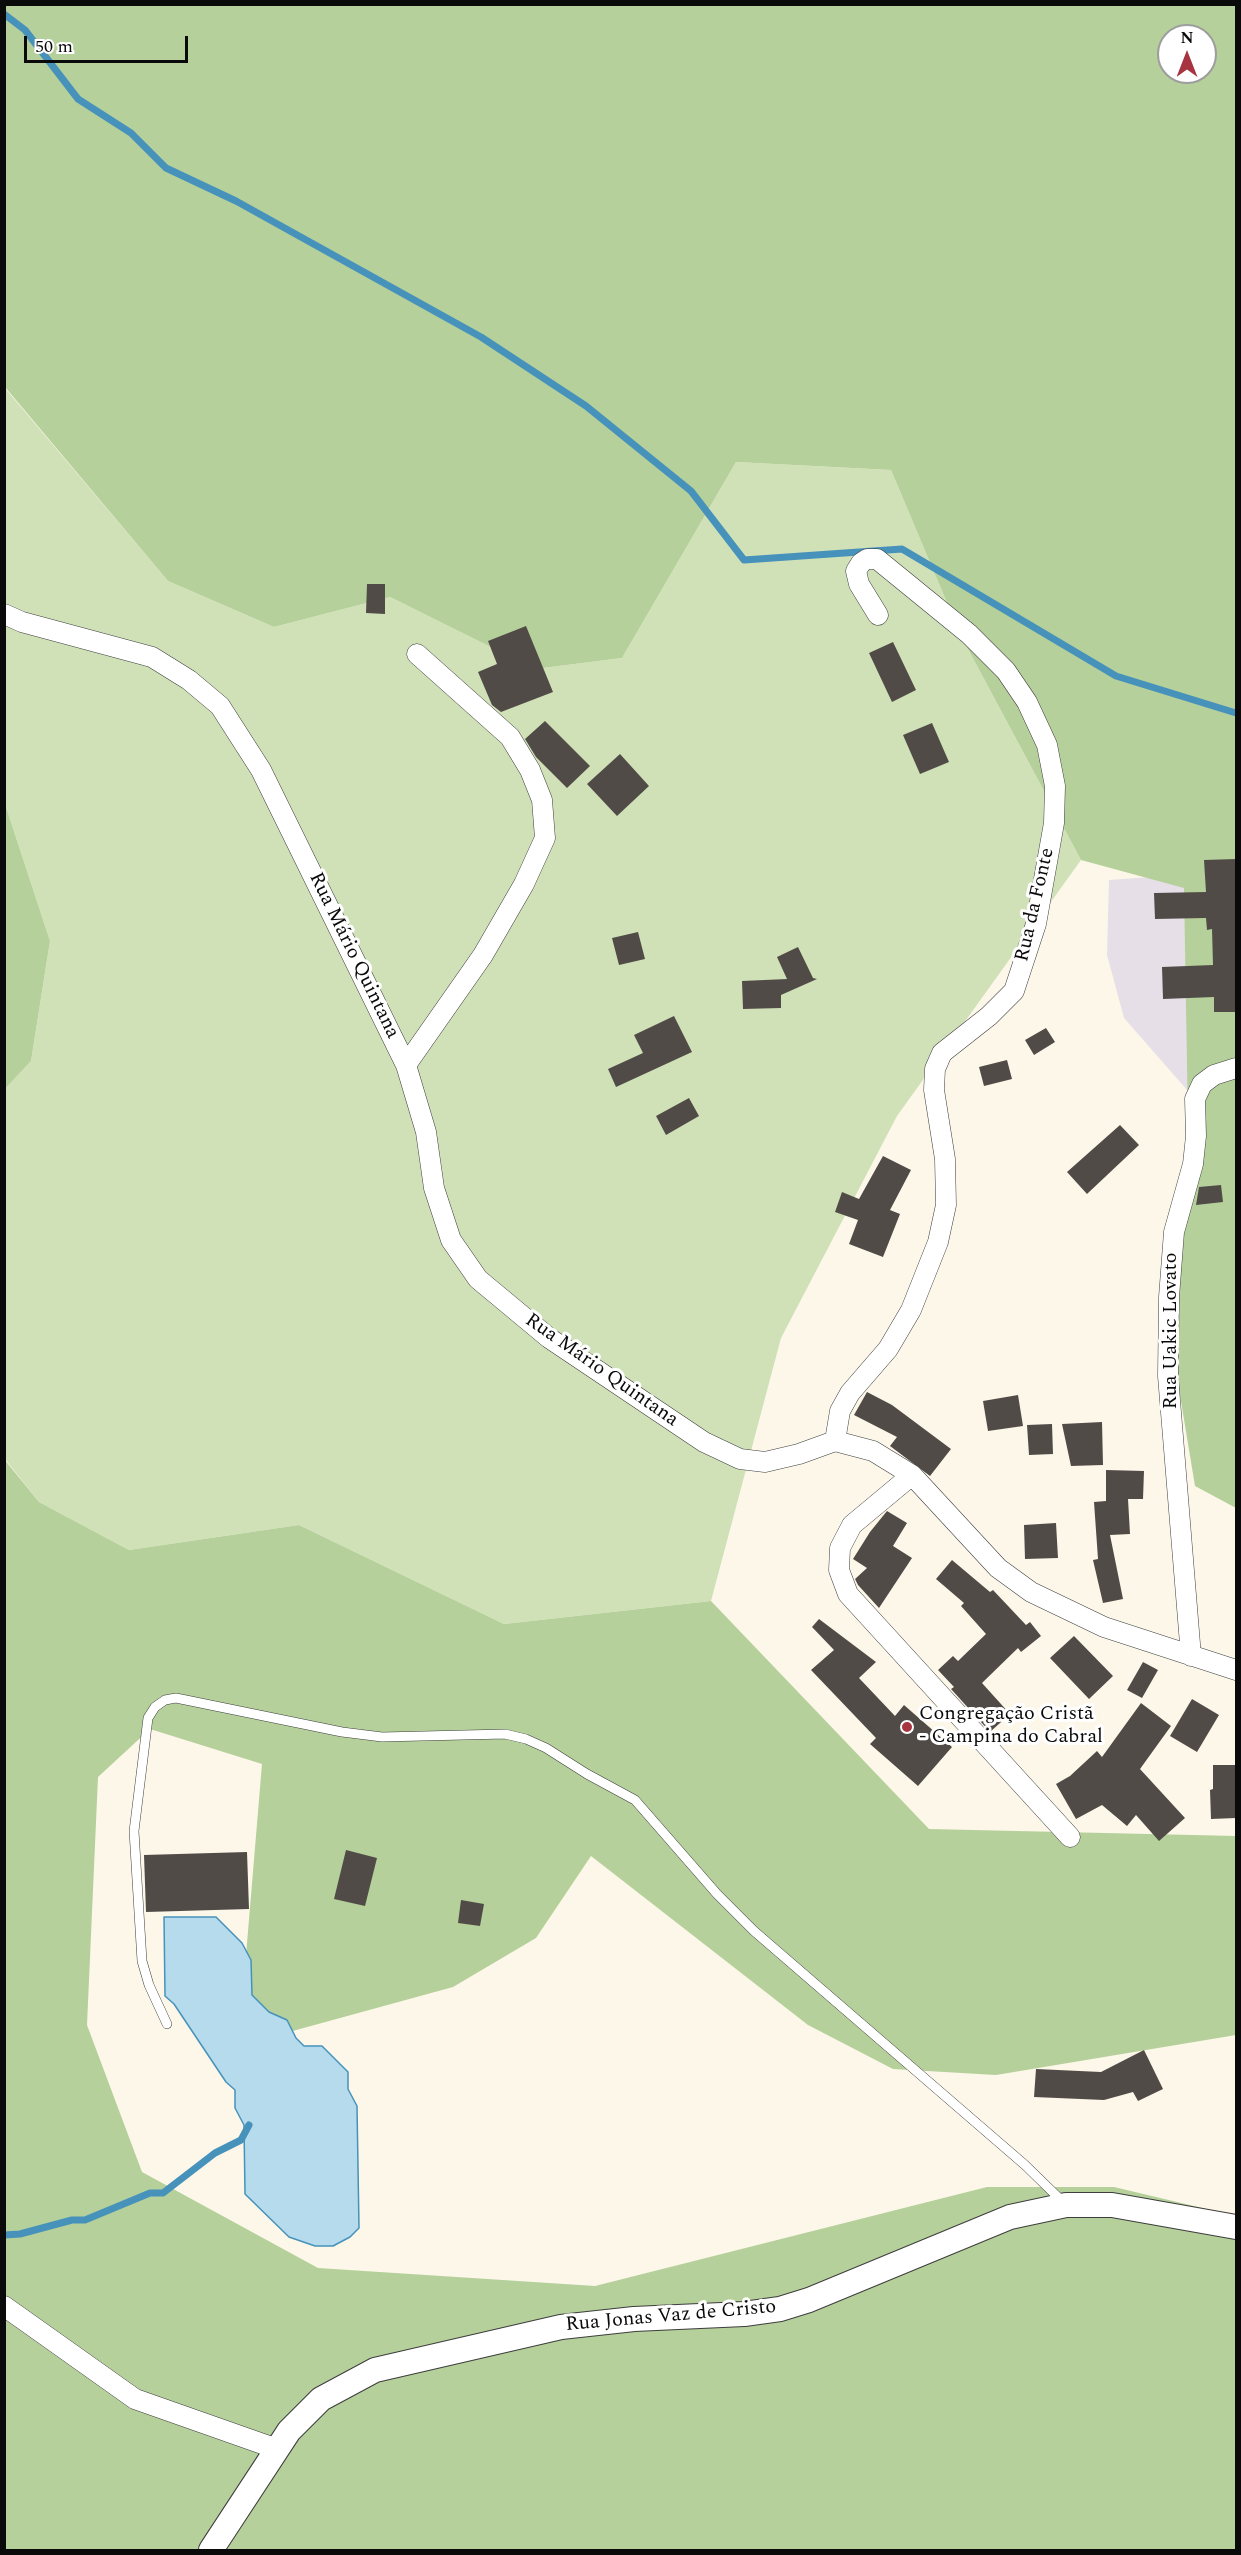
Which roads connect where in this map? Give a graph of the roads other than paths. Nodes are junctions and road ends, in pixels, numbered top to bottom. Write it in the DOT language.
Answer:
graph roads {
  1 [pos="4,614"];
  2 [pos="878,615"];
  3 [pos="417,654"];
  4 [pos="406,1065"];
  5 [pos="1236,1068"];
  6 [pos="836,1441"];
  7 [pos="912,1475"];
  8 [pos="1191,1656"];
  9 [pos="1236,1670"];
  10 [pos="1070,1838"];
  11 [pos="167,2024"];
  12 [pos="1066,2205"];
  13 [pos="1236,2227"];
  14 [pos="4,2306"];
  15 [pos="277,2449"];
  16 [pos="212,2550"];
  1 -- 4 [label="street, Rua Mário Quintana"];
  2 -- 6 [label="street, Rua da Fonte"];
  3 -- 4 [label="street"];
  4 -- 6 [label="street, Rua Mário Quintana"];
  5 -- 8 [label="street, Rua Uakic Lovato"];
  6 -- 7 [label="street"];
  7 -- 8 [label="street"];
  7 -- 10 [label="street"];
  8 -- 9 [label="street"];
  11 -- 12 [label="lane"];
  12 -- 13 [label="street, Rua Jonas Vaz de Cristo"];
  12 -- 15 [label="street, Rua Jonas Vaz de Cristo"];
  14 -- 15 [label="street"];
  15 -- 16 [label="street, Rua Jonas Vaz de Cristo"];
}
